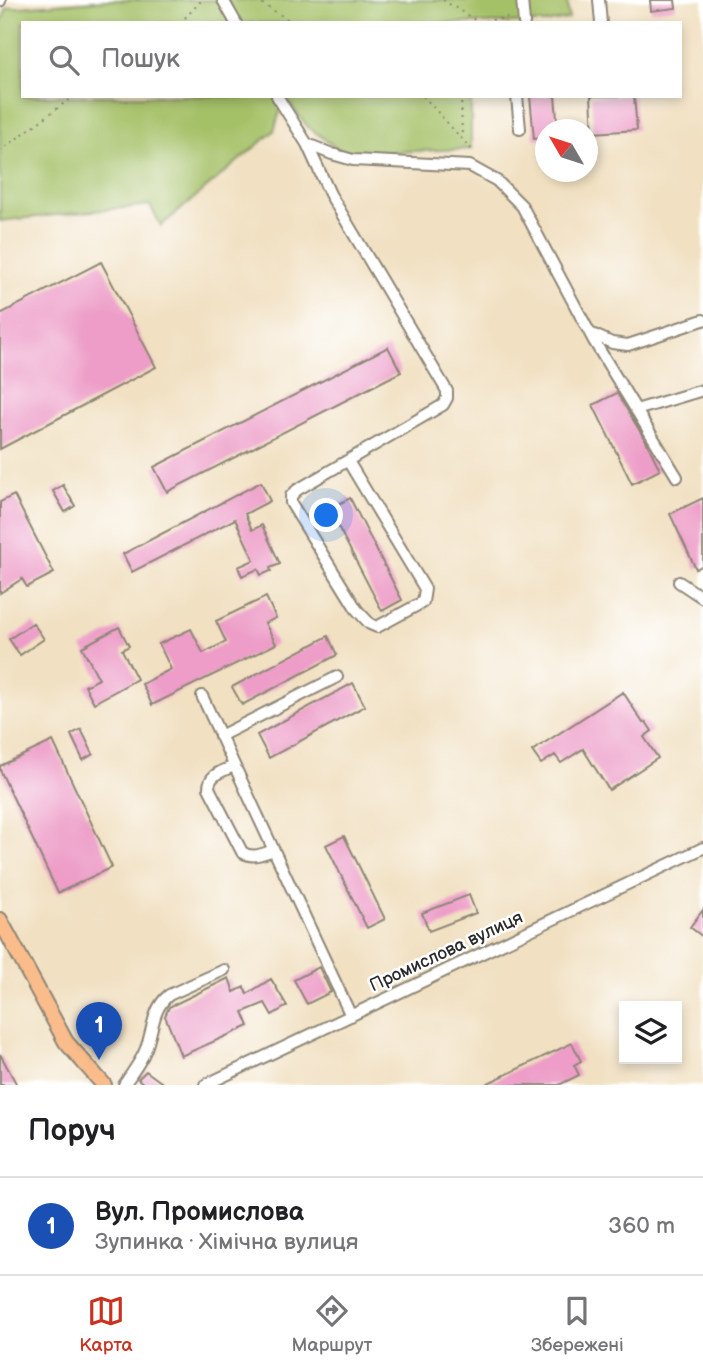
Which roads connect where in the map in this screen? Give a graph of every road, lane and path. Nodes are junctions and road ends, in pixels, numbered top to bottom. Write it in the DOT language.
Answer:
graph roads {
  1 [pos="202,0"];
  2 [pos="223,0"];
  3 [pos="256,0"];
  4 [pos="443,0"];
  5 [pos="522,0"];
  6 [pos="599,0"];
  7 [pos="524,19"];
  8 [pos="182,21"];
  9 [pos="235,21"];
  10 [pos="290,21"];
  11 [pos="476,21"];
  12 [pos="493,21"];
  13 [pos="601,21"];
  14 [pos="71,98"];
  15 [pos="278,98"];
  16 [pos="425,98"];
  17 [pos="461,98"];
  18 [pos="517,98"];
  19 [pos="520,129"];
  20 [pos="462,139"];
  21 [pos="307,144"];
  22 [pos="471,149"];
  23 [pos="0,151"];
  24 [pos="703,320"];
  25 [pos="590,333"];
  26 [pos="703,390"];
  27 [pos="636,410"];
  28 [pos="348,461"];
  29 [pos="677,477"];
  30 [pos="679,582"];
  31 [pos="703,597"];
  32 [pos="337,677"];
  33 [pos="202,696"];
  34 [pos="220,736"];
  35 [pos="234,766"];
  36 [pos="703,848"];
  37 [pos="274,850"];
  38 [pos="0,920"];
  39 [pos="224,970"];
  40 [pos="351,1016"];
  41 [pos="101,1084"];
  42 [pos="124,1085"];
  43 [pos="205,1085"];
  1 -- 8 [label="path"];
  2 -- 9 [label="street"];
  3 -- 10 [label="path"];
  4 -- 11 [label="path"];
  5 -- 7 [label="street"];
  6 -- 13 [label="street"];
  7 -- 12 [label="path"];
  14 -- 23 [label="path"];
  15 -- 21 [label="street"];
  16 -- 20 [label="path"];
  17 -- 20 [label="path"];
  18 -- 19 [label="street"];
  20 -- 22 [label="path"];
  21 -- 25 [label="street"];
  21 -- 28 [label="street"];
  24 -- 25 [label="street"];
  25 -- 27 [label="street"];
  26 -- 27 [label="street"];
  27 -- 29 [label="street"];
  28 -- 28 [label="street"];
  30 -- 31 [label="street"];
  32 -- 34 [label="street"];
  33 -- 34 [label="street"];
  34 -- 35 [label="street"];
  35 -- 37 [label="street"];
  35 -- 37 [label="street"];
  36 -- 40 [label="street, Промислова вулиця"];
  37 -- 40 [label="street"];
  38 -- 41 [label="main road"];
  39 -- 42 [label="street"];
  40 -- 43 [label="street, Промислова вулиця"];
}
